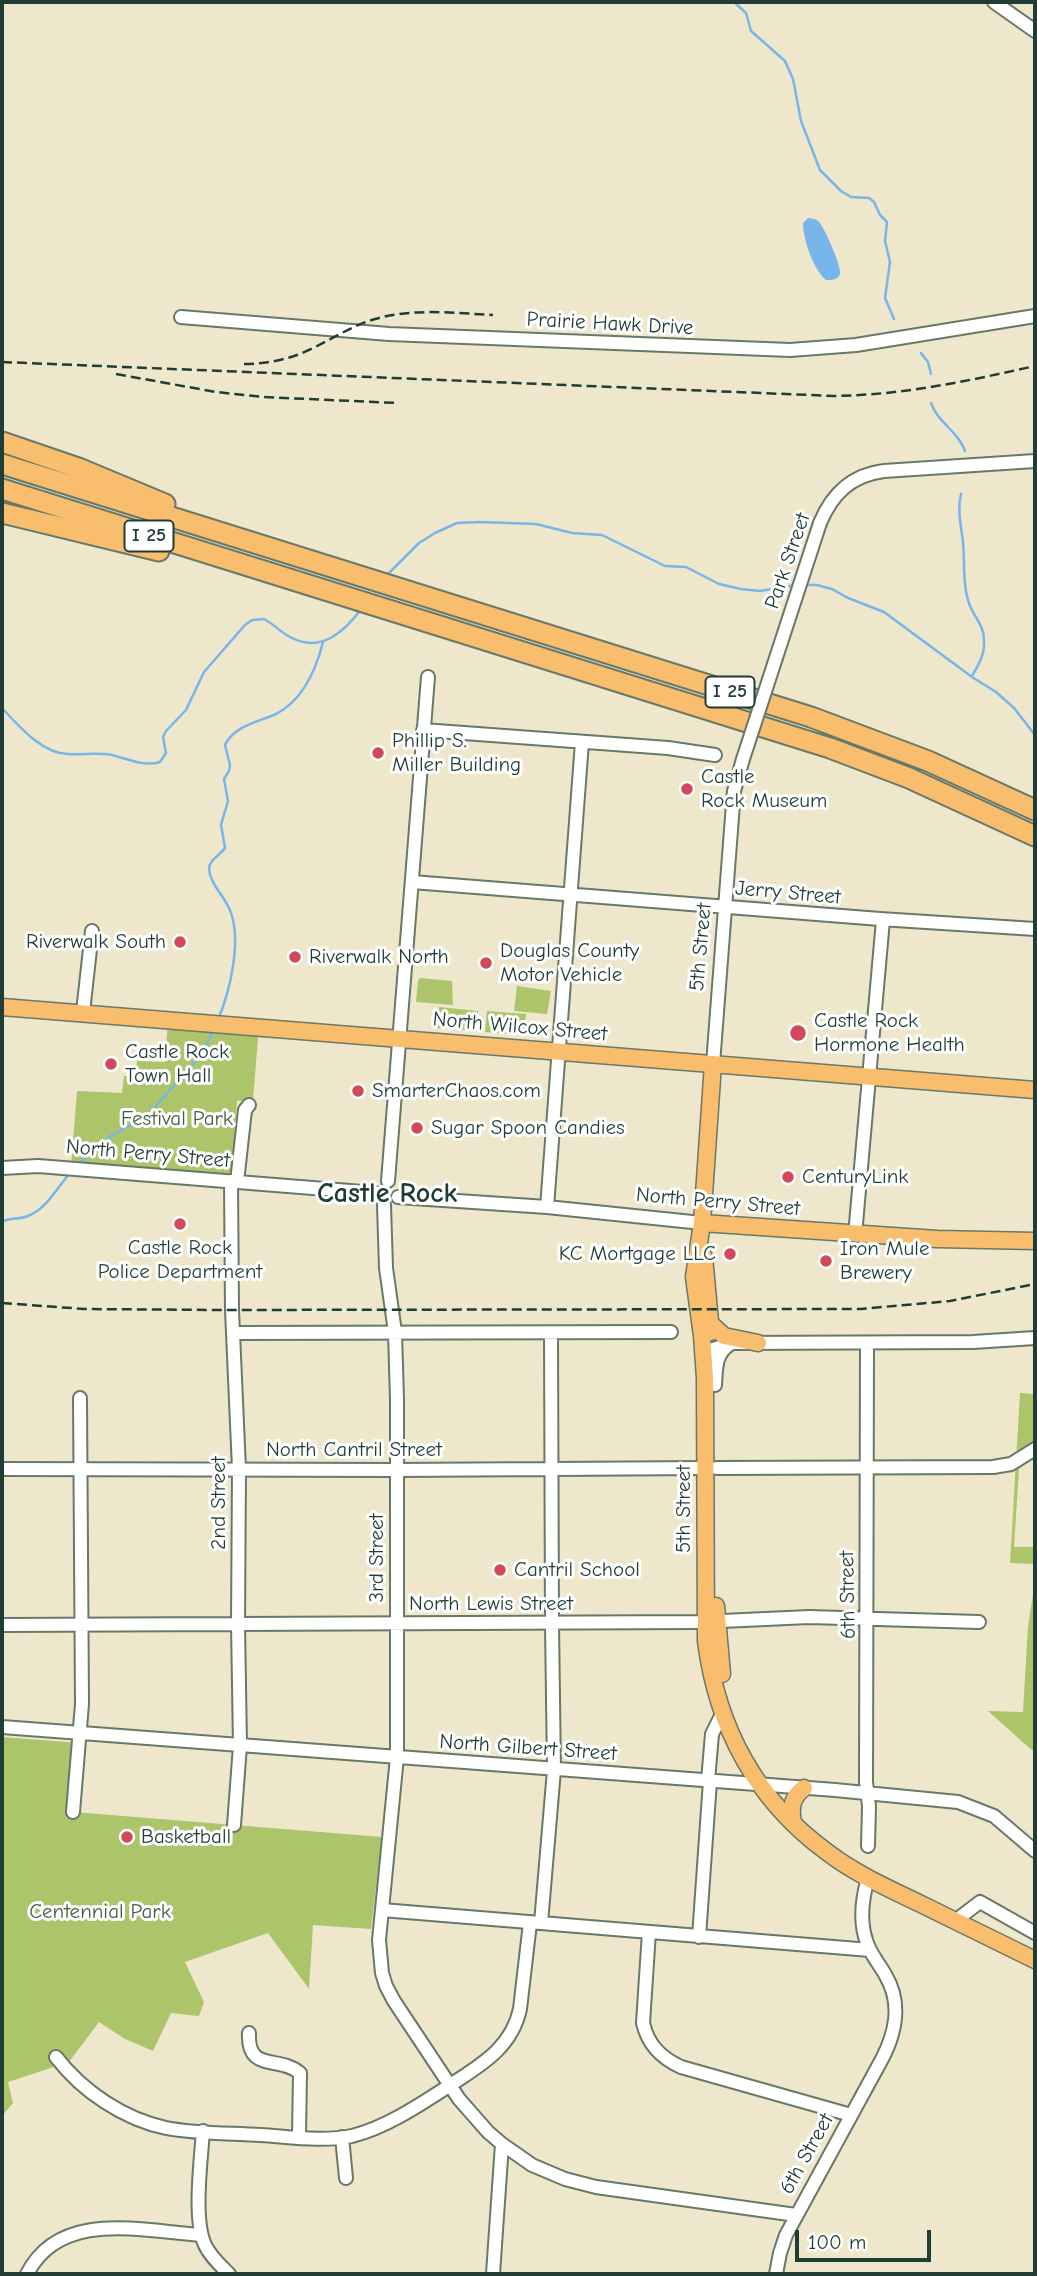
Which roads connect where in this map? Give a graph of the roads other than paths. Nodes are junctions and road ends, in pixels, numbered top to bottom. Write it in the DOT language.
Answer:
graph roads {
  1 [pos="994,2"];
  2 [pos="1035,31"];
  3 [pos="1035,316"];
  4 [pos="181,317"];
  5 [pos="2,442"];
  6 [pos="1035,461"];
  7 [pos="2,464"];
  8 [pos="2,489"];
  9 [pos="2,513"];
  10 [pos="259,545"];
  11 [pos="297,582"];
  12 [pos="428,677"];
  13 [pos="424,730"];
  14 [pos="582,742"];
  15 [pos="715,755"];
  16 [pos="743,759"];
  17 [pos="1035,810"];
  18 [pos="988,812"];
  19 [pos="1035,836"];
  20 [pos="1035,843"];
  21 [pos="412,882"];
  22 [pos="571,895"];
  23 [pos="725,907"];
  24 [pos="883,920"];
  25 [pos="1035,929"];
  26 [pos="92,931"];
  27 [pos="2,1007"];
  28 [pos="83,1012"];
  29 [pos="400,1039"];
  30 [pos="559,1052"];
  31 [pos="713,1064"];
  32 [pos="869,1077"];
  33 [pos="1035,1090"];
  34 [pos="249,1105"];
  35 [pos="2,1168"];
  36 [pos="388,1181"];
  37 [pos="234,1182"];
  38 [pos="375,1193"];
  39 [pos="398,1197"];
  40 [pos="384,1205"];
  41 [pos="547,1207"];
  42 [pos="702,1223"];
  43 [pos="855,1235"];
  44 [pos="1035,1241"];
  45 [pos="710,1323"];
  46 [pos="394,1332"];
  47 [pos="671,1332"];
  48 [pos="234,1333"];
  49 [pos="551,1333"];
  50 [pos="1035,1338"];
  51 [pos="733,1343"];
  52 [pos="758,1343"];
  53 [pos="867,1343"];
  54 [pos="713,1349"];
  55 [pos="710,1381"];
  56 [pos="80,1398"];
  57 [pos="1035,1449"];
  58 [pos="711,1468"];
  59 [pos="866,1468"];
  60 [pos="2,1469"];
  61 [pos="239,1469"];
  62 [pos="81,1470"];
  63 [pos="396,1470"];
  64 [pos="551,1470"];
  65 [pos="868,1619"];
  66 [pos="711,1622"];
  67 [pos="979,1622"];
  68 [pos="396,1623"];
  69 [pos="237,1624"];
  70 [pos="552,1624"];
  71 [pos="2,1625"];
  72 [pos="80,1625"];
  73 [pos="722,1714"];
  74 [pos="2,1727"];
  75 [pos="80,1733"];
  76 [pos="240,1746"];
  77 [pos="397,1757"];
  78 [pos="554,1770"];
  79 [pos="709,1781"];
  80 [pos="761,1785"];
  81 [pos="804,1788"];
  82 [pos="868,1794"];
  83 [pos="73,1812"];
  84 [pos="793,1822"];
  85 [pos="234,1825"];
  86 [pos="867,1846"];
  87 [pos="1035,1852"];
  88 [pos="868,1878"];
  89 [pos="382,1910"];
  90 [pos="956,1921"];
  91 [pos="535,1923"];
  92 [pos="649,1933"];
  93 [pos="1035,1933"];
  94 [pos="699,1937"];
  95 [pos="870,1950"];
  96 [pos="1035,1960"];
  97 [pos="249,2033"];
  98 [pos="56,2057"];
  99 [pos="450,2085"];
  100 [pos="851,2115"];
  101 [pos="203,2131"];
  102 [pos="299,2137"];
  103 [pos="342,2137"];
  104 [pos="502,2144"];
  105 [pos="346,2178"];
  106 [pos="796,2215"];
  107 [pos="201,2235"];
  108 [pos="27,2274"];
  109 [pos="229,2274"];
  110 [pos="493,2274"];
  111 [pos="776,2274"];
  1 -- 2 [label="street"];
  3 -- 4 [label="street, Prairie Hawk Drive"];
  5 -- 10 [label="highway"];
  6 -- 16 [label="street, Park Street, bridge"];
  7 -- 10 [label="highway, I 25"];
  8 -- 11 [label="highway, I 25"];
  9 -- 11 [label="highway"];
  10 -- 17 [label="highway, I 25"];
  11 -- 18 [label="highway, I 25"];
  12 -- 13 [label="street"];
  13 -- 14 [label="street"];
  13 -- 21 [label="street"];
  14 -- 15 [label="street"];
  14 -- 22 [label="street"];
  16 -- 23 [label="street, 5th Street"];
  18 -- 19 [label="highway, I 25"];
  18 -- 20 [label="highway"];
  21 -- 22 [label="street, Jerry Street"];
  21 -- 29 [label="street"];
  22 -- 23 [label="street, Jerry Street"];
  22 -- 30 [label="street"];
  23 -- 24 [label="street, Jerry Street"];
  23 -- 31 [label="street, 5th Street"];
  24 -- 25 [label="street, Jerry Street"];
  24 -- 32 [label="street"];
  26 -- 28 [label="street"];
  27 -- 28 [label="main road, North Wilcox Street"];
  28 -- 29 [label="main road, North Wilcox Street"];
  29 -- 30 [label="main road, North Wilcox Street"];
  29 -- 36 [label="street"];
  30 -- 31 [label="main road, North Wilcox Street"];
  30 -- 41 [label="street"];
  31 -- 32 [label="main road, North Wilcox Street"];
  31 -- 42 [label="main road, 5th Street"];
  32 -- 33 [label="main road, North Wilcox Street"];
  32 -- 43 [label="street"];
  34 -- 37 [label="street, 2nd Street"];
  35 -- 37 [label="street, North Perry Street"];
  36 -- 38 [label="street"];
  36 -- 39 [label="street"];
  37 -- 38 [label="street, North Perry Street"];
  37 -- 48 [label="street, 2nd Street"];
  38 -- 40 [label="street"];
  39 -- 40 [label="street"];
  39 -- 41 [label="street, North Perry Street"];
  40 -- 46 [label="street, 3rd Street"];
  41 -- 42 [label="street, North Perry Street"];
  42 -- 43 [label="main road, North Perry Street"];
  42 -- 45 [label="main road, 5th Street"];
  42 -- 55 [label="main road, 5th Street"];
  43 -- 44 [label="main road, North Perry Street"];
  45 -- 52 [label="main road"];
  45 -- 54 [label="main road, 5th Street"];
  46 -- 48 [label="street"];
  46 -- 49 [label="street"];
  46 -- 63 [label="street, 3rd Street"];
  47 -- 49 [label="street"];
  48 -- 61 [label="street, 2nd Street"];
  49 -- 64 [label="street"];
  50 -- 53 [label="street"];
  51 -- 52 [label="street"];
  51 -- 54 [label="street"];
  51 -- 55 [label="street"];
  52 -- 53 [label="street"];
  53 -- 59 [label="street, 6th Street"];
  54 -- 55 [label="main road, 5th Street"];
  55 -- 58 [label="main road, 5th Street"];
  56 -- 62 [label="street"];
  57 -- 59 [label="street, North Cantril Street"];
  58 -- 59 [label="street, North Cantril Street"];
  58 -- 64 [label="street, North Cantril Street"];
  58 -- 66 [label="main road, 5th Street"];
  59 -- 65 [label="street, 6th Street"];
  60 -- 62 [label="street, North Cantril Street"];
  61 -- 62 [label="street, North Cantril Street"];
  61 -- 63 [label="street, North Cantril Street"];
  61 -- 69 [label="street, 2nd Street"];
  62 -- 72 [label="street"];
  63 -- 64 [label="street, North Cantril Street"];
  63 -- 68 [label="street, 3rd Street"];
  64 -- 70 [label="street"];
  65 -- 66 [label="street, North Lewis Street"];
  65 -- 67 [label="street, North Lewis Street"];
  65 -- 82 [label="street, 6th Street"];
  66 -- 70 [label="street, North Lewis Street"];
  66 -- 73 [label="main road, 5th Street"];
  66 -- 80 [label="main road, 5th Street"];
  68 -- 69 [label="street, North Lewis Street"];
  68 -- 70 [label="street, North Lewis Street"];
  68 -- 77 [label="street, 3rd Street"];
  69 -- 72 [label="street, North Lewis Street"];
  69 -- 76 [label="street, 2nd Street"];
  70 -- 78 [label="street"];
  71 -- 72 [label="street, North Lewis Street"];
  72 -- 75 [label="street"];
  73 -- 79 [label="street"];
  73 -- 80 [label="main road, 5th Street"];
  74 -- 75 [label="street, North Gilbert Street"];
  75 -- 76 [label="street, North Gilbert Street"];
  75 -- 83 [label="street"];
  76 -- 77 [label="street, North Gilbert Street"];
  76 -- 85 [label="street, 2nd Street"];
  77 -- 78 [label="street, North Gilbert Street"];
  77 -- 89 [label="street, 3rd Street"];
  78 -- 79 [label="street, North Gilbert Street"];
  78 -- 91 [label="street"];
  79 -- 80 [label="street, North Gilbert Street"];
  79 -- 94 [label="street"];
  80 -- 81 [label="street, North Gilbert Street"];
  80 -- 84 [label="main road, 5th Street"];
  81 -- 82 [label="street, North Gilbert Street"];
  81 -- 84 [label="main road"];
  82 -- 86 [label="street, 6th Street"];
  82 -- 87 [label="street, North Gilbert Street"];
  84 -- 88 [label="main road, 5th Street"];
  88 -- 90 [label="main road, 5th Street"];
  88 -- 95 [label="street, 6th Street"];
  89 -- 91 [label="street"];
  89 -- 99 [label="street, 3rd Street"];
  90 -- 93 [label="street"];
  90 -- 96 [label="main road, 5th Street"];
  91 -- 92 [label="street"];
  91 -- 99 [label="street"];
  92 -- 94 [label="street"];
  92 -- 100 [label="street"];
  94 -- 95 [label="street"];
  95 -- 100 [label="street, 6th Street"];
  97 -- 102 [label="street"];
  98 -- 101 [label="street"];
  99 -- 103 [label="street"];
  99 -- 104 [label="street, 3rd Street"];
  100 -- 106 [label="street, 6th Street"];
  101 -- 102 [label="street"];
  101 -- 107 [label="street"];
  102 -- 103 [label="street"];
  103 -- 105 [label="street"];
  104 -- 106 [label="street, 3rd Street"];
  104 -- 110 [label="street"];
  106 -- 111 [label="street, 6th Street"];
  107 -- 108 [label="street"];
  107 -- 109 [label="street"];
}
